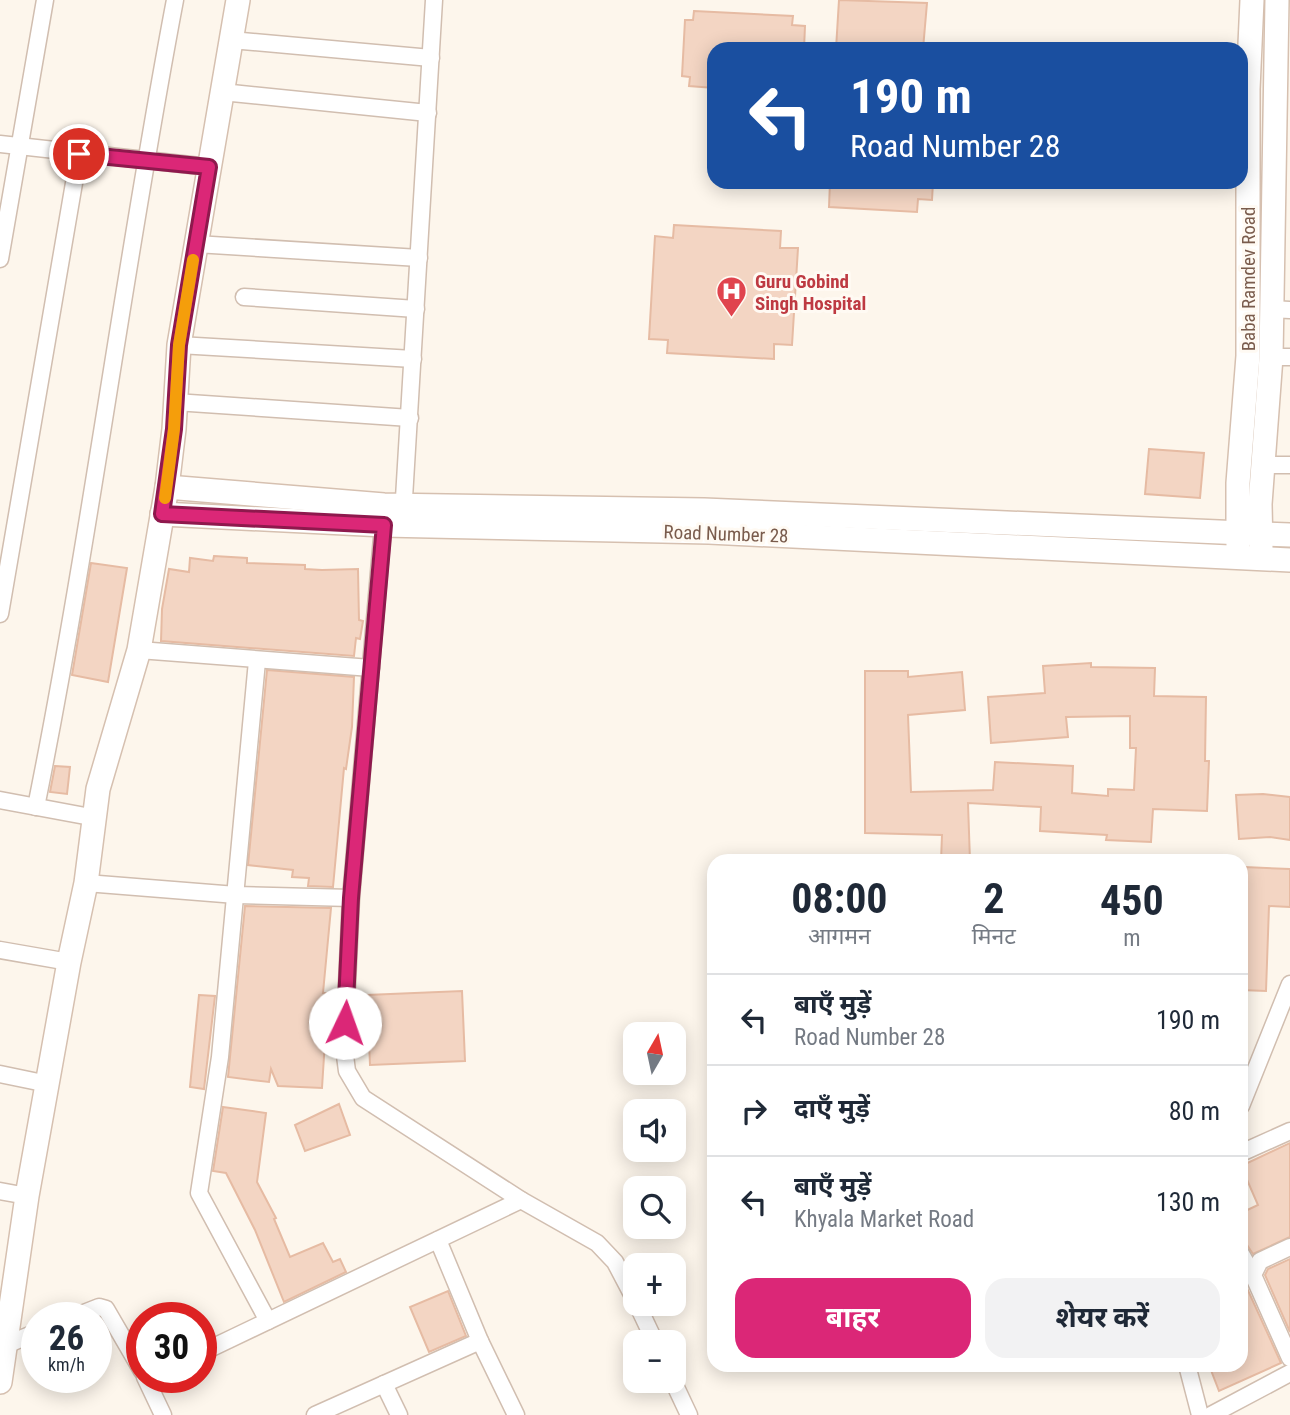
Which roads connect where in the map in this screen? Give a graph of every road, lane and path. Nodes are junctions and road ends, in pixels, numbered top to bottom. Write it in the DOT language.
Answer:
graph roads {
  1 [pos="45,0"];
  2 [pos="174,0"];
  3 [pos="238,0"];
  4 [pos="434,0"];
  5 [pos="1252,0"];
  6 [pos="1277,0"];
  7 [pos="231,40"];
  8 [pos="431,58"];
  9 [pos="1282,88"];
  10 [pos="1248,89"];
  11 [pos="222,92"];
  12 [pos="428,113"];
  13 [pos="0,144"];
  14 [pos="19,147"];
  15 [pos="79,154"];
  16 [pos="144,160"];
  17 [pos="209,167"];
  18 [pos="196,244"];
  19 [pos="419,258"];
  20 [pos="0,259"];
  21 [pos="244,297"];
  22 [pos="416,309"];
  23 [pos="1281,310"];
  24 [pos="179,345"];
  25 [pos="1280,357"];
  26 [pos="413,359"];
  27 [pos="174,402"];
  28 [pos="410,418"];
  29 [pos="1264,465"];
  30 [pos="1290,465"];
  31 [pos="167,487"];
  32 [pos="162,514"];
  33 [pos="394,515"];
  34 [pos="499,517"];
  35 [pos="1237,533"];
  36 [pos="1260,534"];
  37 [pos="1290,535"];
  38 [pos="1238,558"];
  39 [pos="1262,559"];
  40 [pos="1290,560"];
  41 [pos="0,614"];
  42 [pos="139,650"];
  43 [pos="257,661"];
  44 [pos="371,668"];
  45 [pos="0,800"];
  46 [pos="36,807"];
  47 [pos="96,818"];
  48 [pos="86,883"];
  49 [pos="236,895"];
  50 [pos="351,898"];
  51 [pos="0,950"];
  52 [pos="69,962"];
  53 [pos="1290,984"];
  54 [pos="1290,1019"];
  55 [pos="1273,1026"];
  56 [pos="0,1074"];
  57 [pos="48,1084"];
  58 [pos="1248,1088"];
  59 [pos="1290,1131"];
  60 [pos="1248,1150"];
  61 [pos="0,1191"];
  62 [pos="27,1196"];
  63 [pos="521,1200"];
  64 [pos="438,1240"];
  65 [pos="1290,1247"];
  66 [pos="1248,1266"];
  67 [pos="8,1271"];
  68 [pos="1253,1275"];
  69 [pos="623,1279"];
  70 [pos="112,1319"];
  71 [pos="268,1321"];
  72 [pos="480,1341"];
  73 [pos="21,1342"];
  74 [pos="126,1342"];
  75 [pos="217,1345"];
  76 [pos="3,1353"];
  77 [pos="1290,1358"];
  78 [pos="1189,1372"];
  79 [pos="1290,1373"];
  80 [pos="0,1382"];
  81 [pos="384,1384"];
  82 [pos="153,1393"];
  83 [pos="679,1393"];
  84 [pos="163,1415"];
  85 [pos="315,1415"];
  86 [pos="399,1415"];
  87 [pos="516,1415"];
  88 [pos="689,1415"];
  89 [pos="1200,1415"];
  90 [pos="1211,1415"];
  1 -- 14 [label="street"];
  2 -- 16 [label="street"];
  3 -- 7 [label="street"];
  4 -- 8 [label="street"];
  5 -- 10 [label="street, Baba Ramdev Road"];
  6 -- 9 [label="street"];
  7 -- 8 [label="street"];
  7 -- 11 [label="street"];
  8 -- 12 [label="street"];
  9 -- 10 [label="street"];
  9 -- 23 [label="street"];
  10 -- 35 [label="street, Baba Ramdev Road"];
  11 -- 12 [label="street"];
  11 -- 17 [label="street"];
  12 -- 19 [label="street"];
  13 -- 14 [label="street"];
  14 -- 15 [label="street"];
  14 -- 20 [label="street"];
  15 -- 16 [label="street"];
  15 -- 41 [label="street"];
  16 -- 17 [label="street"];
  16 -- 46 [label="street"];
  17 -- 18 [label="street"];
  18 -- 19 [label="street"];
  18 -- 24 [label="street"];
  19 -- 22 [label="street"];
  21 -- 22 [label="street"];
  22 -- 26 [label="street"];
  23 -- 25 [label="street"];
  24 -- 26 [label="street"];
  24 -- 27 [label="street"];
  25 -- 29 [label="street"];
  26 -- 28 [label="street"];
  27 -- 28 [label="street"];
  27 -- 31 [label="street"];
  28 -- 33 [label="street"];
  29 -- 30 [label="street"];
  29 -- 36 [label="street"];
  31 -- 32 [label="street"];
  31 -- 33 [label="street, Road Number 28"];
  32 -- 33 [label="street, Road Number 28"];
  32 -- 42 [label="street"];
  33 -- 34 [label="street, Road Number 28"];
  33 -- 44 [label="street"];
  34 -- 35 [label="street, Road Number 28"];
  34 -- 38 [label="street, Road Number 28"];
  35 -- 36 [label="street, Road Number 28"];
  35 -- 38 [label="street, Baba Ramdev Road"];
  36 -- 37 [label="street, Road Number 28"];
  36 -- 39 [label="street"];
  38 -- 39 [label="street, Road Number 28"];
  39 -- 40 [label="street, Road Number 28"];
  42 -- 43 [label="street"];
  42 -- 47 [label="street"];
  43 -- 44 [label="street"];
  43 -- 49 [label="street"];
  44 -- 50 [label="street"];
  45 -- 46 [label="street"];
  46 -- 47 [label="street"];
  47 -- 48 [label="street"];
  48 -- 49 [label="street"];
  48 -- 52 [label="street"];
  49 -- 50 [label="street"];
  49 -- 71 [label="street"];
  50 -- 63 [label="street"];
  51 -- 52 [label="street"];
  52 -- 57 [label="street"];
  53 -- 55 [label="street"];
  54 -- 55 [label="street"];
  55 -- 58 [label="street"];
  56 -- 57 [label="street"];
  57 -- 62 [label="street"];
  59 -- 60 [label="street"];
  61 -- 62 [label="street"];
  62 -- 67 [label="street"];
  63 -- 64 [label="street"];
  63 -- 69 [label="street"];
  64 -- 71 [label="street"];
  64 -- 72 [label="street"];
  65 -- 68 [label="street"];
  66 -- 68 [label="street"];
  67 -- 76 [label="street"];
  68 -- 77 [label="street"];
  70 -- 74 [label="street"];
  71 -- 75 [label="street"];
  72 -- 81 [label="street"];
  72 -- 87 [label="street"];
  73 -- 76 [label="street"];
  76 -- 80 [label="street"];
  78 -- 89 [label="street"];
  79 -- 90 [label="street"];
  81 -- 85 [label="street"];
  81 -- 86 [label="street"];
  82 -- 84 [label="street"];
  83 -- 88 [label="street"];
}
